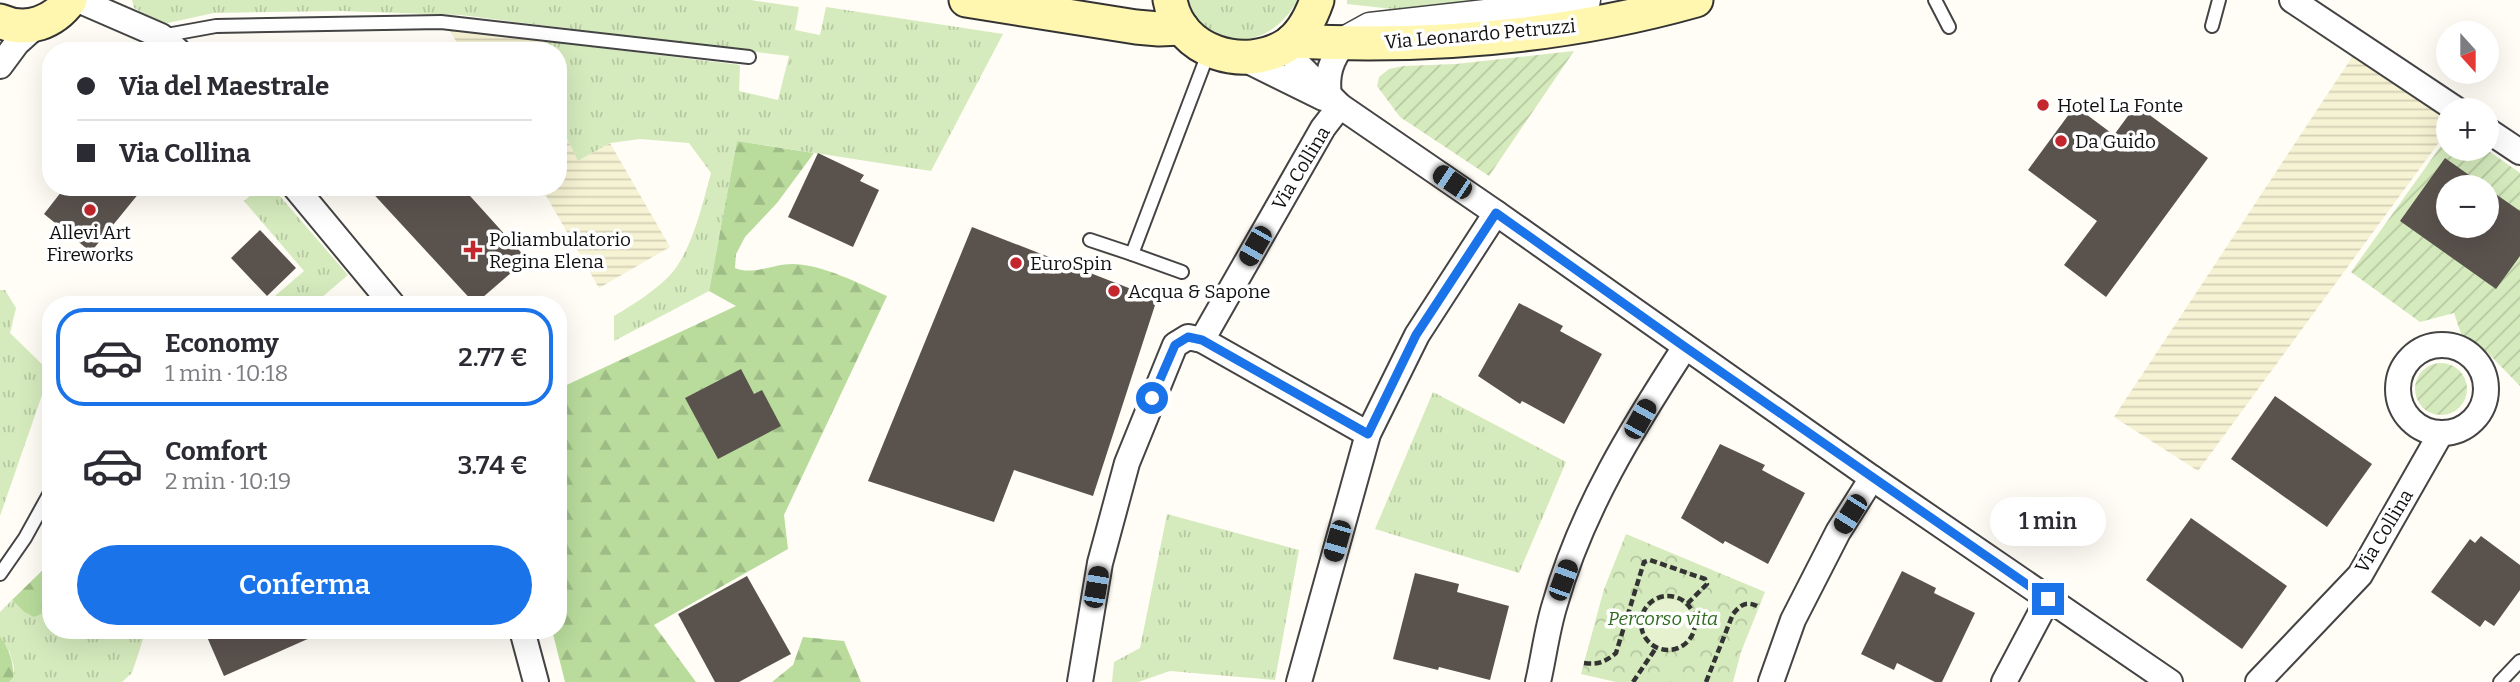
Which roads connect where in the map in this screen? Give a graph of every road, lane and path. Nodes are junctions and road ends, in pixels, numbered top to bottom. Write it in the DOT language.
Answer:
graph roads {
  1 [pos="71,0"];
  2 [pos="78,0"];
  3 [pos="966,0"];
  4 [pos="1317,0"];
  5 [pos="1585,0"];
  6 [pos="1696,0"];
  7 [pos="1935,0"];
  8 [pos="2219,0"];
  9 [pos="2292,0"];
  10 [pos="1176,14"];
  11 [pos="0,21"];
  12 [pos="37,24"];
  13 [pos="2212,26"];
  14 [pos="1950,27"];
  15 [pos="167,42"];
  16 [pos="172,42"];
  17 [pos="1289,43"];
  18 [pos="1344,43"];
  19 [pos="1209,51"];
  20 [pos="750,57"];
  21 [pos="1242,58"];
  22 [pos="0,66"];
  23 [pos="2439,98"];
  24 [pos="1334,101"];
  25 [pos="2499,138"];
  26 [pos="2520,152"];
  27 [pos="302,196"];
  28 [pos="1496,213"];
  29 [pos="1090,240"];
  30 [pos="1132,254"];
  31 [pos="1182,272"];
  32 [pos="385,296"];
  33 [pos="1202,340"];
  34 [pos="1685,347"];
  35 [pos="2441,433"];
  36 [pos="1368,434"];
  37 [pos="1872,478"];
  38 [pos="42,507"];
  39 [pos="0,574"];
  40 [pos="2048,599"];
  41 [pos="1687,604"];
  42 [pos="1759,607"];
  43 [pos="524,639"];
  44 [pos="1656,648"];
  45 [pos="2520,661"];
  46 [pos="1584,663"];
  47 [pos="536,682"];
  48 [pos="1080,682"];
  49 [pos="1299,682"];
  50 [pos="1538,682"];
  51 [pos="1633,682"];
  52 [pos="1706,682"];
  53 [pos="1771,682"];
  54 [pos="2004,682"];
  55 [pos="2170,682"];
  56 [pos="2258,682"];
  57 [pos="2500,682"];
  1 -- 12 [label="main road"];
  2 -- 15 [label="street"];
  3 -- 10 [label="main road"];
  4 -- 17 [label="main road"];
  5 -- 18 [label="street, Via Leonardo Petruzzi"];
  6 -- 18 [label="main road, Via Leonardo Petruzzi"];
  7 -- 14 [label="lane"];
  8 -- 13 [label="lane"];
  9 -- 23 [label="street"];
  10 -- 19 [label="main road"];
  11 -- 12 [label="main road"];
  12 -- 22 [label="street"];
  16 -- 20 [label="lane"];
  17 -- 18 [label="main road, Via Leonardo Petruzzi"];
  17 -- 21 [label="main road"];
  17 -- 24 [label="street, Via Collina"];
  18 -- 24 [label="street, Via Collina"];
  19 -- 21 [label="main road"];
  19 -- 30 [label="lane"];
  21 -- 24 [label="street, Via Collina"];
  24 -- 28 [label="street, Via Collina"];
  24 -- 33 [label="street, Via Collina"];
  25 -- 26 [label="street"];
  27 -- 32 [label="street"];
  28 -- 34 [label="street, Via Collina"];
  28 -- 36 [label="street"];
  29 -- 30 [label="lane"];
  30 -- 31 [label="lane"];
  33 -- 36 [label="street"];
  33 -- 48 [label="street"];
  34 -- 37 [label="street, Via Collina"];
  34 -- 50 [label="street"];
  35 -- 56 [label="street, Via Collina"];
  36 -- 49 [label="street"];
  37 -- 40 [label="street, Via Collina"];
  37 -- 53 [label="street"];
  38 -- 39 [label="lane"];
  40 -- 54 [label="street"];
  40 -- 55 [label="street, Via Collina"];
  41 -- 44 [label="path"];
  41 -- 44 [label="path"];
  41 -- 46 [label="path"];
  42 -- 52 [label="path"];
  43 -- 47 [label="street"];
  44 -- 51 [label="path"];
  45 -- 57 [label="lane"];
}
